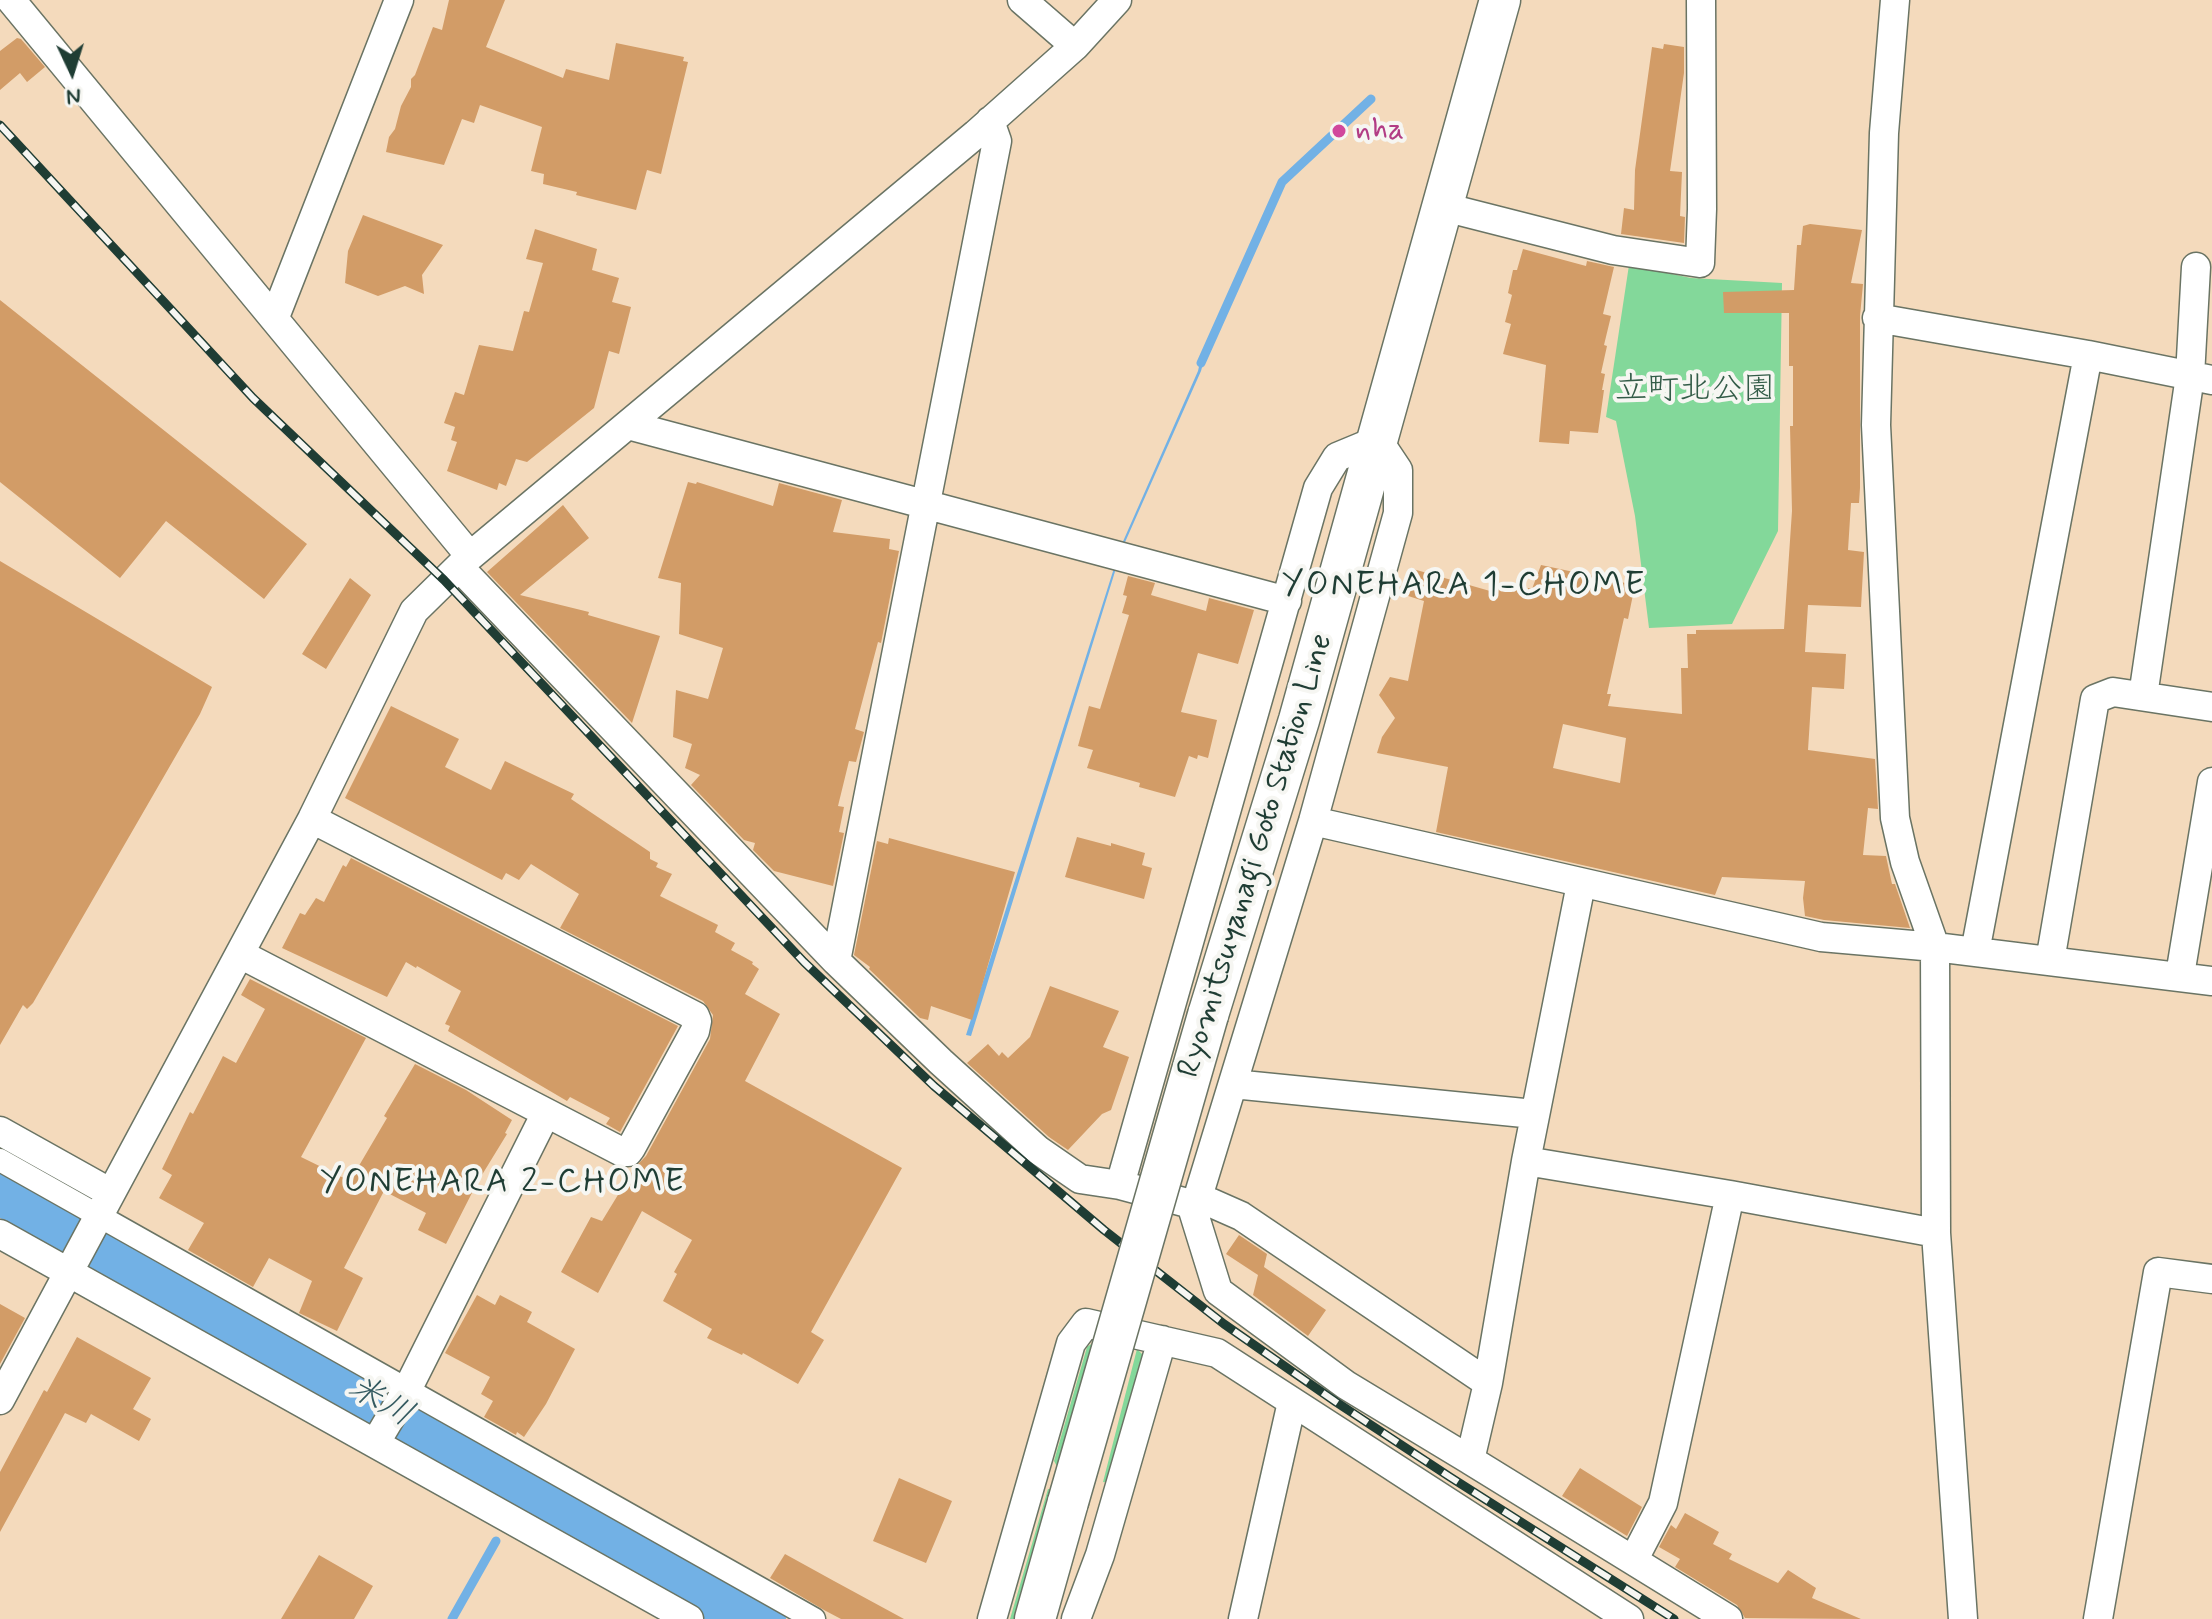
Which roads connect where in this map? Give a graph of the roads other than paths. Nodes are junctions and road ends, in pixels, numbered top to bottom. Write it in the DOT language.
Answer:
graph roads {
  1 [pos="11,0"];
  2 [pos="399,0"];
  3 [pos="1022,0"];
  4 [pos="1117,0"];
  5 [pos="1500,0"];
  6 [pos="1701,0"];
  7 [pos="1895,0"];
  8 [pos="1075,46"];
  9 [pos="990,121"];
  10 [pos="1440,206"];
  11 [pos="2196,267"];
  12 [pos="275,317"];
  13 [pos="1877,318"];
  14 [pos="2088,355"];
  15 [pos="2201,378"];
  16 [pos="628,425"];
  17 [pos="1378,440"];
  18 [pos="926,505"];
  19 [pos="465,562"];
  20 [pos="1287,601"];
  21 [pos="2143,696"];
  22 [pos="2212,707"];
  23 [pos="2212,782"];
  24 [pos="312,819"];
  25 [pos="1313,821"];
  26 [pos="1581,884"];
  27 [pos="1935,947"];
  28 [pos="1975,952"];
  29 [pos="240,954"];
  30 [pos="836,961"];
  31 [pos="2050,961"];
  32 [pos="2180,975"];
  33 [pos="2212,981"];
  34 [pos="1233,1084"];
  35 [pos="546,1113"];
  36 [pos="1534,1114"];
  37 [pos="0,1131"];
  38 [pos="0,1160"];
  39 [pos="1526,1161"];
  40 [pos="1120,1185"];
  41 [pos="1730,1195"];
  42 [pos="1195,1201"];
  43 [pos="102,1209"];
  44 [pos="1936,1233"];
  45 [pos="0,1234"];
  46 [pos="74,1264"];
  47 [pos="2212,1279"];
  48 [pos="1162,1340"];
  49 [pos="1488,1383"];
  50 [pos="406,1391"];
  51 [pos="0,1400"];
  52 [pos="1292,1402"];
  53 [pos="379,1437"];
  54 [pos="1470,1460"];
  55 [pos="1634,1559"];
  56 [pos="689,1619"];
  57 [pos="814,1619"];
  58 [pos="992,1619"];
  59 [pos="1035,1619"];
  60 [pos="1076,1619"];
  61 [pos="1243,1619"];
  62 [pos="1629,1619"];
  63 [pos="1728,1619"];
  64 [pos="1963,1619"];
  65 [pos="2098,1619"];
  1 -- 12 [label="street"];
  2 -- 12 [label="street"];
  3 -- 8 [label="street"];
  4 -- 8 [label="street"];
  5 -- 10 [label="main road, Ryomitsuyanagi Goto Station Line"];
  6 -- 10 [label="street"];
  7 -- 13 [label="street"];
  8 -- 9 [label="street"];
  9 -- 16 [label="street"];
  9 -- 18 [label="street"];
  10 -- 17 [label="main road, Ryomitsuyanagi Goto Station Line"];
  11 -- 15 [label="street"];
  12 -- 19 [label="street"];
  13 -- 14 [label="street"];
  13 -- 27 [label="street"];
  14 -- 15 [label="street"];
  14 -- 28 [label="street"];
  15 -- 21 [label="street"];
  16 -- 18 [label="street"];
  16 -- 19 [label="street"];
  17 -- 20 [label="street"];
  17 -- 25 [label="street"];
  17 -- 59 [label="main road, Ryomitsuyanagi Goto Station Line, bridge"];
  18 -- 20 [label="street"];
  18 -- 30 [label="street"];
  19 -- 24 [label="street"];
  19 -- 30 [label="street"];
  20 -- 40 [label="street"];
  21 -- 22 [label="street"];
  21 -- 31 [label="street"];
  23 -- 32 [label="street"];
  24 -- 29 [label="street"];
  24 -- 35 [label="street"];
  25 -- 26 [label="street"];
  25 -- 34 [label="street"];
  26 -- 27 [label="street"];
  26 -- 36 [label="street"];
  27 -- 28 [label="street"];
  27 -- 44 [label="street"];
  28 -- 31 [label="street"];
  29 -- 35 [label="street"];
  29 -- 43 [label="street"];
  30 -- 40 [label="street"];
  31 -- 32 [label="street"];
  32 -- 33 [label="street"];
  34 -- 36 [label="street"];
  34 -- 42 [label="street"];
  35 -- 50 [label="street"];
  36 -- 39 [label="street"];
  37 -- 43 [label="street"];
  38 -- 43 [label="street"];
  39 -- 41 [label="street"];
  39 -- 49 [label="street"];
  40 -- 42 [label="street"];
  41 -- 44 [label="street"];
  41 -- 55 [label="street"];
  42 -- 49 [label="street"];
  42 -- 54 [label="street"];
  43 -- 46 [label="street"];
  43 -- 50 [label="street"];
  44 -- 64 [label="street"];
  45 -- 46 [label="street"];
  46 -- 51 [label="street"];
  46 -- 53 [label="street"];
  47 -- 65 [label="street"];
  48 -- 52 [label="street"];
  48 -- 58 [label="street"];
  48 -- 60 [label="street"];
  49 -- 54 [label="street"];
  50 -- 53 [label="street"];
  50 -- 57 [label="street"];
  52 -- 61 [label="street"];
  52 -- 62 [label="street"];
  53 -- 56 [label="street"];
  54 -- 55 [label="street"];
  55 -- 63 [label="street"];
}
